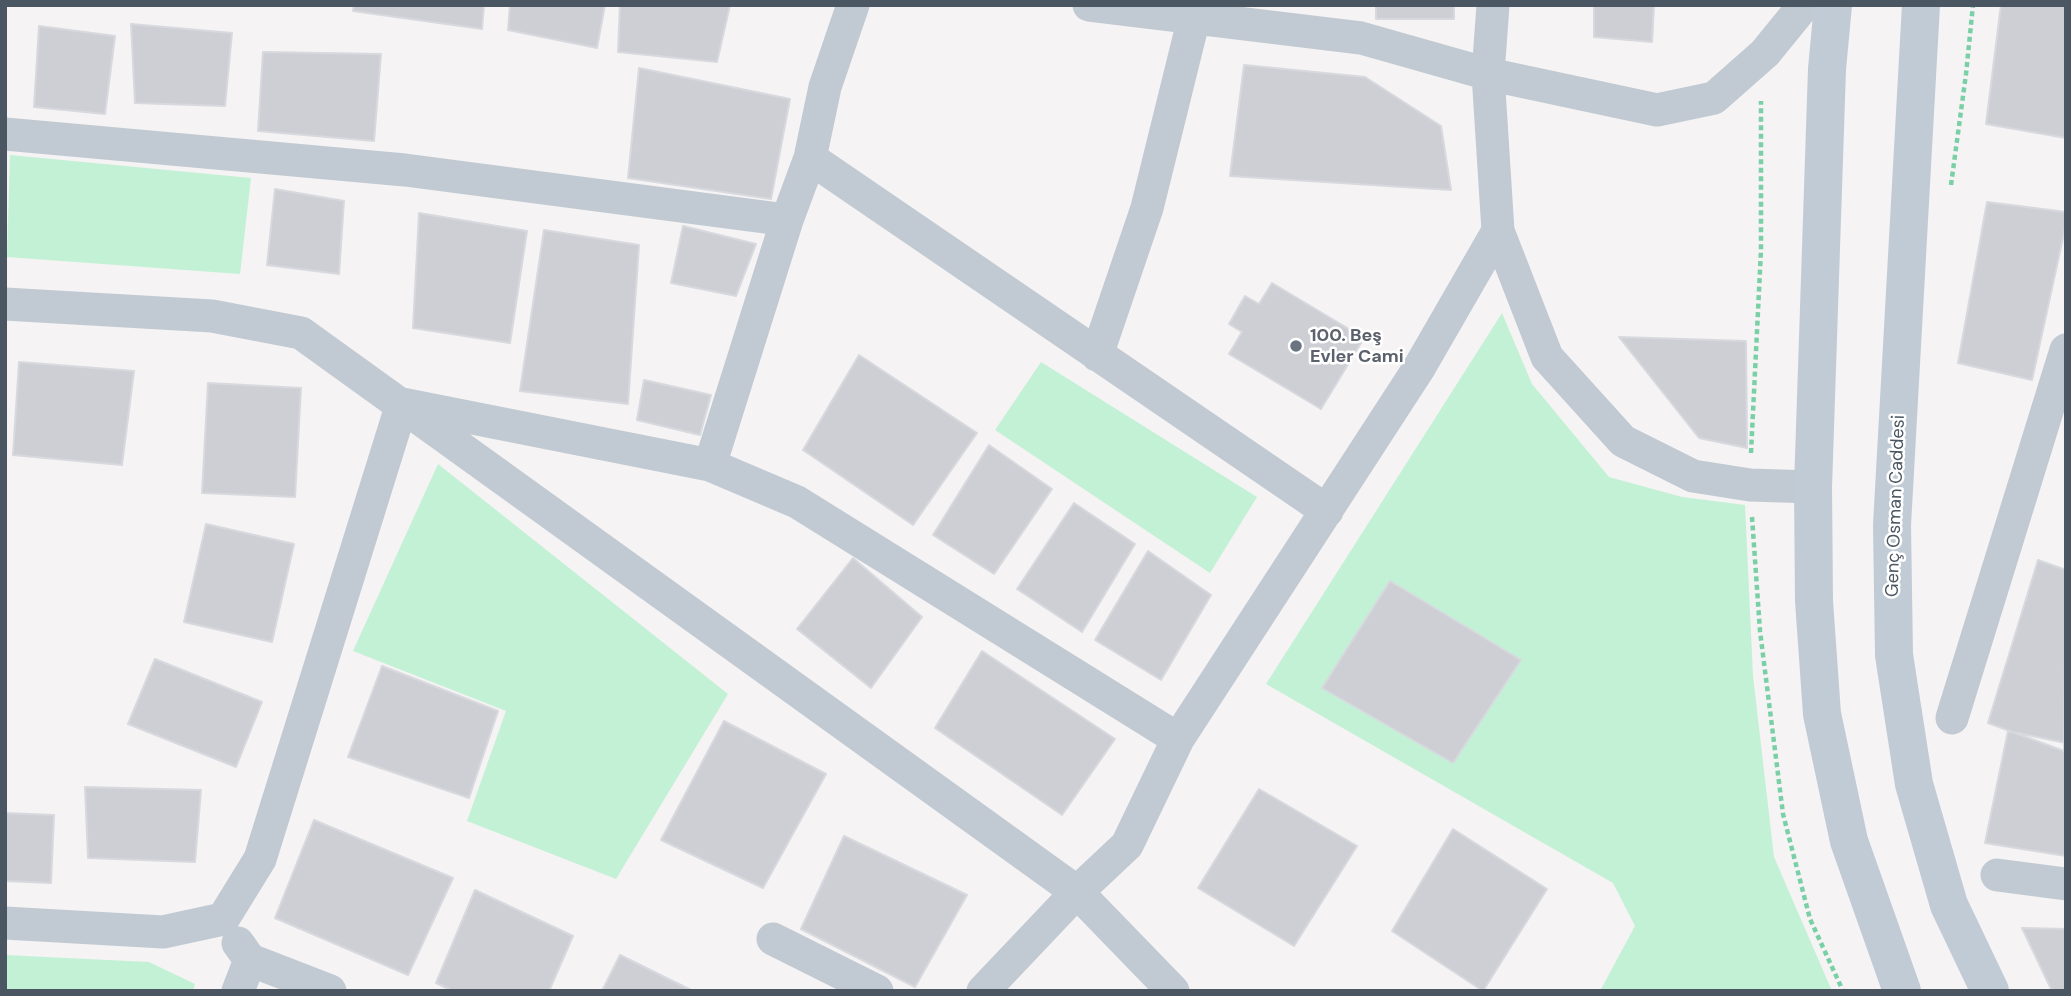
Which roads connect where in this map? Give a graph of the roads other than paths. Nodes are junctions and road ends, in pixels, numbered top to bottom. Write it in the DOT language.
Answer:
graph roads {
  1 [pos="853,5"];
  2 [pos="1089,5"];
  3 [pos="1493,5"];
  4 [pos="1804,5"];
  5 [pos="1833,5"];
  6 [pos="1921,5"];
  7 [pos="1938,5"];
  8 [pos="1194,18"];
  9 [pos="1919,72"];
  10 [pos="1488,74"];
  11 [pos="5,134"];
  12 [pos="810,158"];
  13 [pos="787,220"];
  14 [pos="1498,231"];
  15 [pos="5,304"];
  16 [pos="2066,350"];
  17 [pos="1097,355"];
  18 [pos="402,404"];
  19 [pos="710,465"];
  20 [pos="1813,487"];
  21 [pos="1327,511"];
  22 [pos="1952,718"];
  23 [pos="1178,739"];
  24 [pos="1997,874"];
  25 [pos="2066,884"];
  26 [pos="1077,892"];
  27 [pos="223,919"];
  28 [pos="5,923"];
  29 [pos="773,939"];
  30 [pos="250,960"];
  31 [pos="238,991"];
  32 [pos="330,991"];
  33 [pos="877,991"];
  34 [pos="983,991"];
  35 [pos="1173,991"];
  36 [pos="1902,991"];
  37 [pos="1990,991"];
  1 -- 12 [label="street"];
  2 -- 8 [label="street"];
  3 -- 10 [label="street"];
  4 -- 10 [label="street"];
  5 -- 20 [label="main road"];
  6 -- 9 [label="main road, Genç Osman Caddesi"];
  7 -- 9 [label="main road"];
  8 -- 10 [label="street"];
  8 -- 17 [label="street"];
  9 -- 37 [label="main road, Genç Osman Caddesi"];
  10 -- 14 [label="street"];
  11 -- 13 [label="street"];
  12 -- 13 [label="street"];
  12 -- 17 [label="street"];
  13 -- 19 [label="street"];
  14 -- 20 [label="street"];
  14 -- 21 [label="street"];
  15 -- 18 [label="street"];
  16 -- 22 [label="street"];
  17 -- 21 [label="street"];
  18 -- 19 [label="street"];
  18 -- 26 [label="street"];
  18 -- 27 [label="street"];
  19 -- 23 [label="street"];
  20 -- 36 [label="main road"];
  21 -- 23 [label="street"];
  23 -- 26 [label="street"];
  24 -- 25 [label="street"];
  26 -- 34 [label="street"];
  26 -- 35 [label="street"];
  27 -- 28 [label="street"];
  27 -- 30 [label="street"];
  29 -- 33 [label="street"];
  30 -- 31 [label="street"];
  30 -- 32 [label="street"];
}
